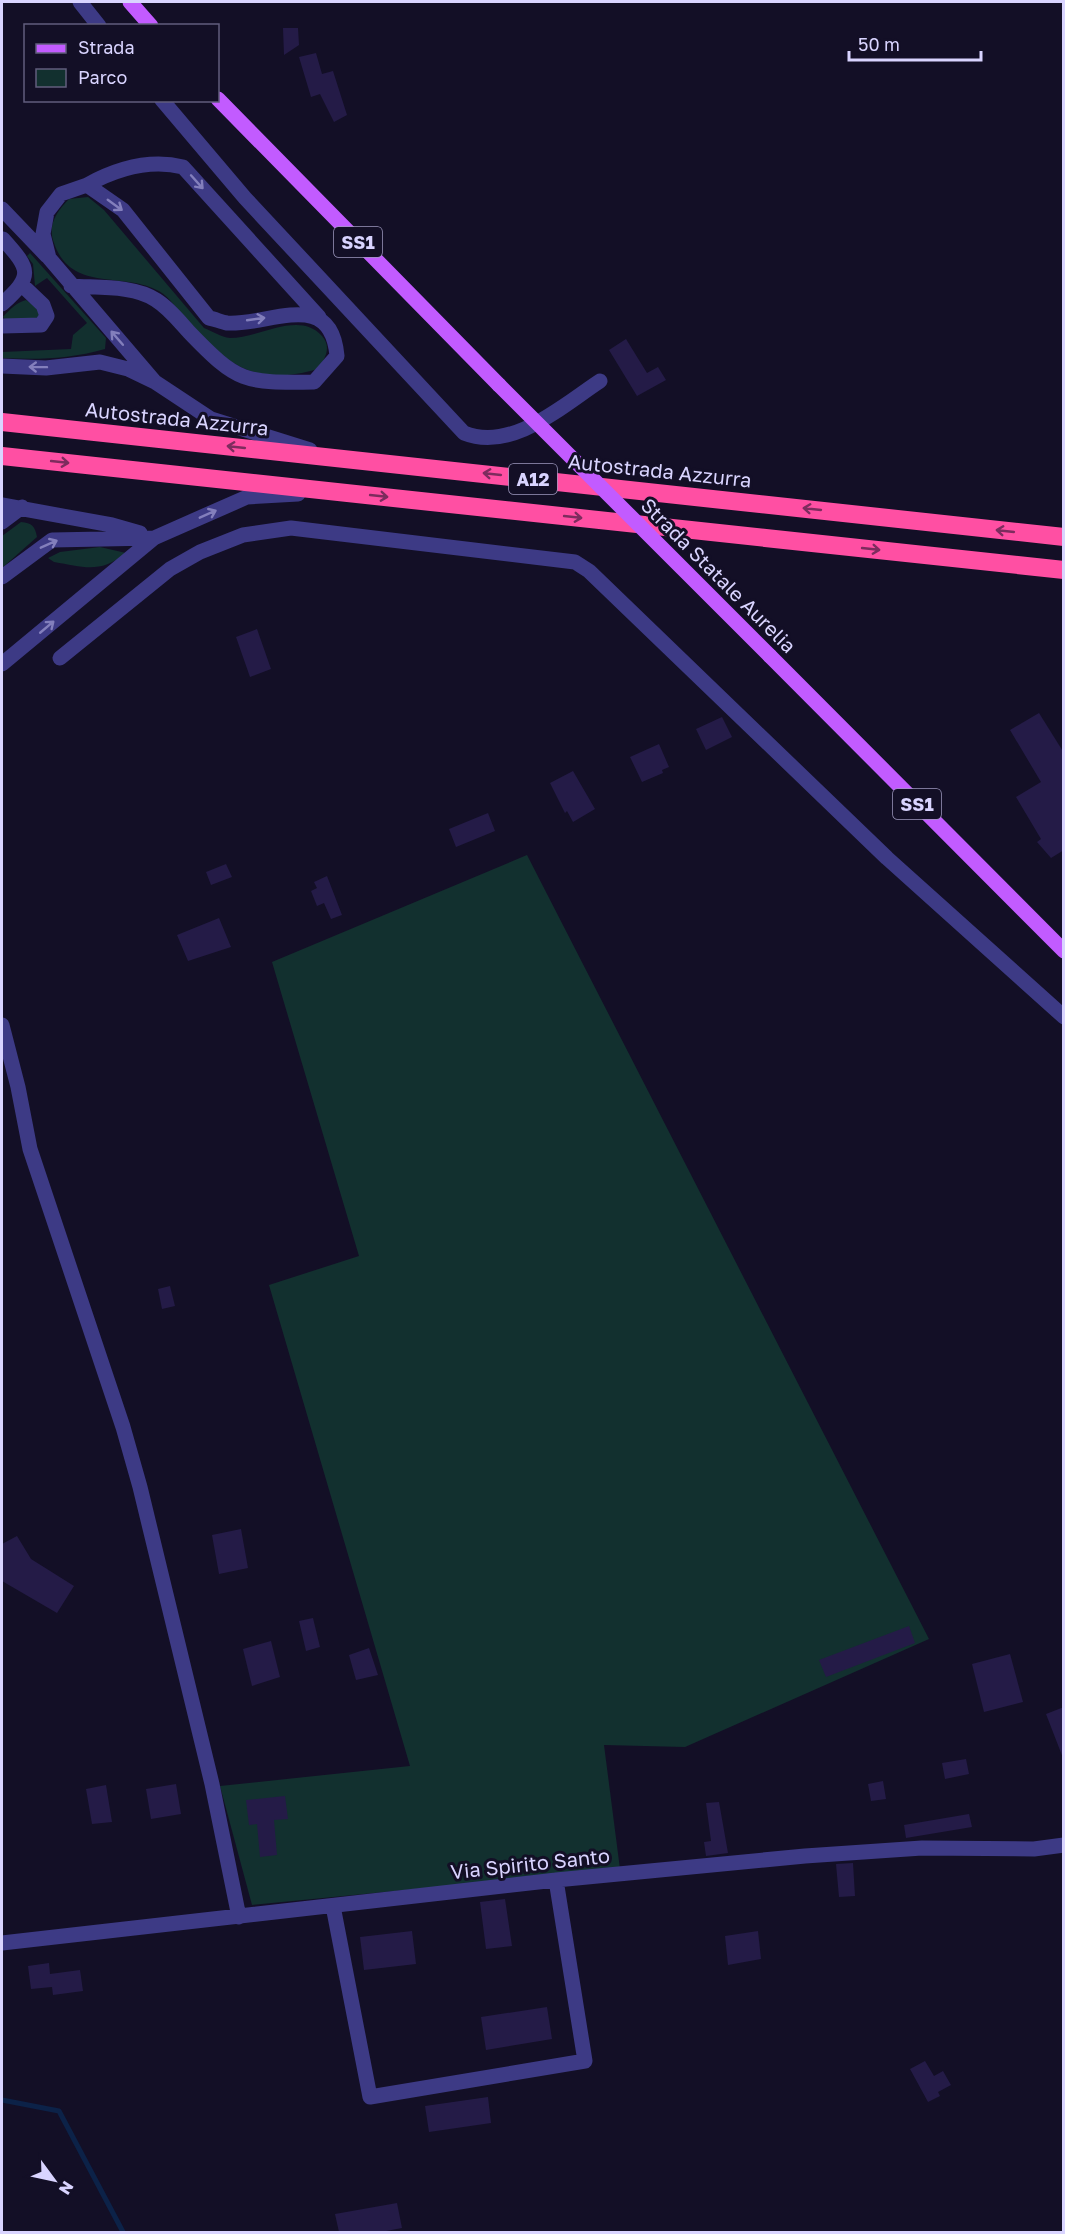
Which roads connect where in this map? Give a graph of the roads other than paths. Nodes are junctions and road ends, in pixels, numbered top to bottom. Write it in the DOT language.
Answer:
graph roads {
  1 [pos="80,2"];
  2 [pos="130,2"];
  3 [pos="97,24"];
  4 [pos="149,24"];
  5 [pos="219,100"];
  6 [pos="164,102"];
  7 [pos="87,185"];
  8 [pos="2,209"];
  9 [pos="2,239"];
  10 [pos="49,258"];
  11 [pos="22,285"];
  12 [pos="71,286"];
  13 [pos="2,304"];
  14 [pos="325,323"];
  15 [pos="2,326"];
  16 [pos="2,366"];
  17 [pos="600,381"];
  18 [pos="155,382"];
  19 [pos="2,422"];
  20 [pos="2,456"];
  21 [pos="330,457"];
  22 [pos="340,492"];
  23 [pos="2,505"];
  24 [pos="22,507"];
  25 [pos="2,522"];
  26 [pos="1064,537"];
  27 [pos="154,538"];
  28 [pos="1064,570"];
  29 [pos="2,577"];
  30 [pos="60,658"];
  31 [pos="2,664"];
  32 [pos="1064,951"];
  33 [pos="1064,1017"];
  34 [pos="2,1025"];
  35 [pos="1064,1845"];
  36 [pos="556,1881"];
  37 [pos="333,1906"];
  38 [pos="238,1917"];
  39 [pos="2,1943"];
  1 -- 3 [label="street"];
  2 -- 4 [label="main road"];
  5 -- 32 [label="main road, Strada Statale Aurelia / SS1, bridge"];
  6 -- 17 [label="street"];
  7 -- 10 [label="street"];
  7 -- 14 [label="street, one-way"];
  7 -- 14 [label="street, one-way"];
  8 -- 10 [label="street"];
  9 -- 11 [label="street"];
  10 -- 12 [label="street"];
  11 -- 13 [label="street"];
  11 -- 15 [label="street"];
  12 -- 14 [label="street"];
  18 -- 12 [label="street, one-way"];
  18 -- 16 [label="street, one-way"];
  18 -- 21 [label="street"];
  21 -- 19 [label="highway, Autostrada Azzurra / A12, one-way"];
  20 -- 22 [label="highway, A12, one-way"];
  26 -- 21 [label="highway, Autostrada Azzurra / A12, one-way"];
  27 -- 22 [label="street, one-way"];
  22 -- 28 [label="highway, A12, one-way"];
  23 -- 24 [label="street"];
  24 -- 25 [label="street"];
  24 -- 27 [label="street"];
  29 -- 27 [label="street, one-way"];
  31 -- 27 [label="street, one-way"];
  30 -- 33 [label="street"];
  34 -- 38 [label="street"];
  35 -- 36 [label="street, Via Spirito Santo"];
  36 -- 37 [label="street, Via Spirito Santo"];
  36 -- 37 [label="street"];
  37 -- 38 [label="street, Via Spirito Santo"];
  38 -- 39 [label="street, Via Spirito Santo"];
}
